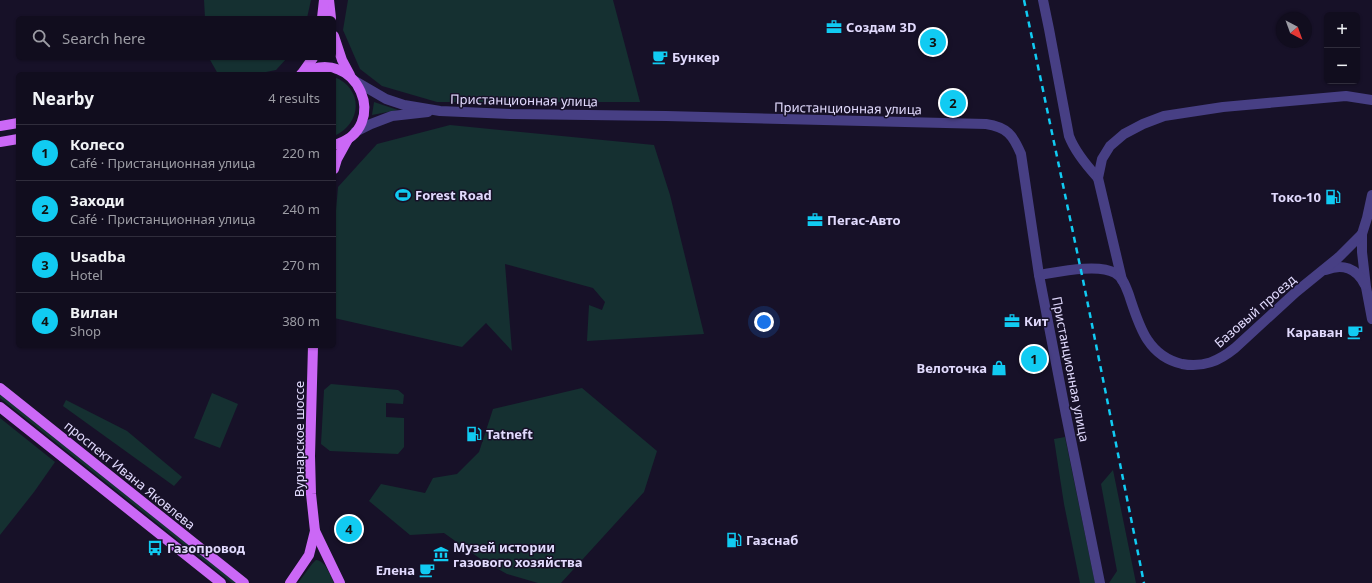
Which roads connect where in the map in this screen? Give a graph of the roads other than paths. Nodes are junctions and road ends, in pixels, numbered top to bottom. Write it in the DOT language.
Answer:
graph roads {
  1 [pos="324,0"];
  2 [pos="329,0"];
  3 [pos="1043,0"];
  4 [pos="322,16"];
  5 [pos="331,16"];
  6 [pos="336,42"];
  7 [pos="312,60"];
  8 [pos="302,72"];
  9 [pos="305,72"];
  10 [pos="353,79"];
  11 [pos="1372,100"];
  12 [pos="440,111"];
  13 [pos="16,123"];
  14 [pos="0,126"];
  15 [pos="351,136"];
  16 [pos="16,139"];
  17 [pos="0,142"];
  18 [pos="336,144"];
  19 [pos="336,162"];
  20 [pos="1098,178"];
  21 [pos="1372,195"];
  22 [pos="1362,234"];
  23 [pos="1118,263"];
  24 [pos="1107,269"];
  25 [pos="1322,271"];
  26 [pos="1039,275"];
  27 [pos="1122,280"];
  28 [pos="1366,287"];
  29 [pos="1372,319"];
  30 [pos="313,348"];
  31 [pos="0,388"];
  32 [pos="0,406"];
  33 [pos="315,531"];
  34 [pos="221,583"];
  35 [pos="244,583"];
  36 [pos="290,583"];
  37 [pos="340,583"];
  38 [pos="1100,583"];
  1 -- 4 [label="main road"];
  2 -- 5 [label="main road"];
  3 -- 20 [label="street"];
  6 -- 10 [label="main road"];
  7 -- 8 [label="main road"];
  9 -- 10 [label="main road"];
  10 -- 12 [label="street, Пристанционная улица"];
  10 -- 15 [label="main road"];
  11 -- 20 [label="street"];
  12 -- 15 [label="street, Пристанционная улица"];
  12 -- 26 [label="street, Пристанционная улица"];
  13 -- 14 [label="main road"];
  15 -- 18 [label="main road"];
  15 -- 19 [label="main road"];
  16 -- 17 [label="main road"];
  20 -- 23 [label="street"];
  21 -- 22 [label="street, Базовый проезд"];
  22 -- 25 [label="street, Базовый проезд"];
  22 -- 28 [label="street, Базовый проезд"];
  23 -- 24 [label="street"];
  23 -- 27 [label="street"];
  24 -- 26 [label="street"];
  24 -- 27 [label="street, Базовый проезд"];
  25 -- 27 [label="street, Базовый проезд"];
  25 -- 28 [label="street, Базовый проезд"];
  26 -- 38 [label="street, Пристанционная улица"];
  28 -- 29 [label="street, Базовый проезд"];
  30 -- 33 [label="main road, Вурнарское шоссе"];
  31 -- 35 [label="main road, проспект Ивана Яковлева"];
  32 -- 34 [label="main road, проспект Ивана Яковлева"];
  33 -- 36 [label="main road"];
  33 -- 37 [label="main road"];
}
